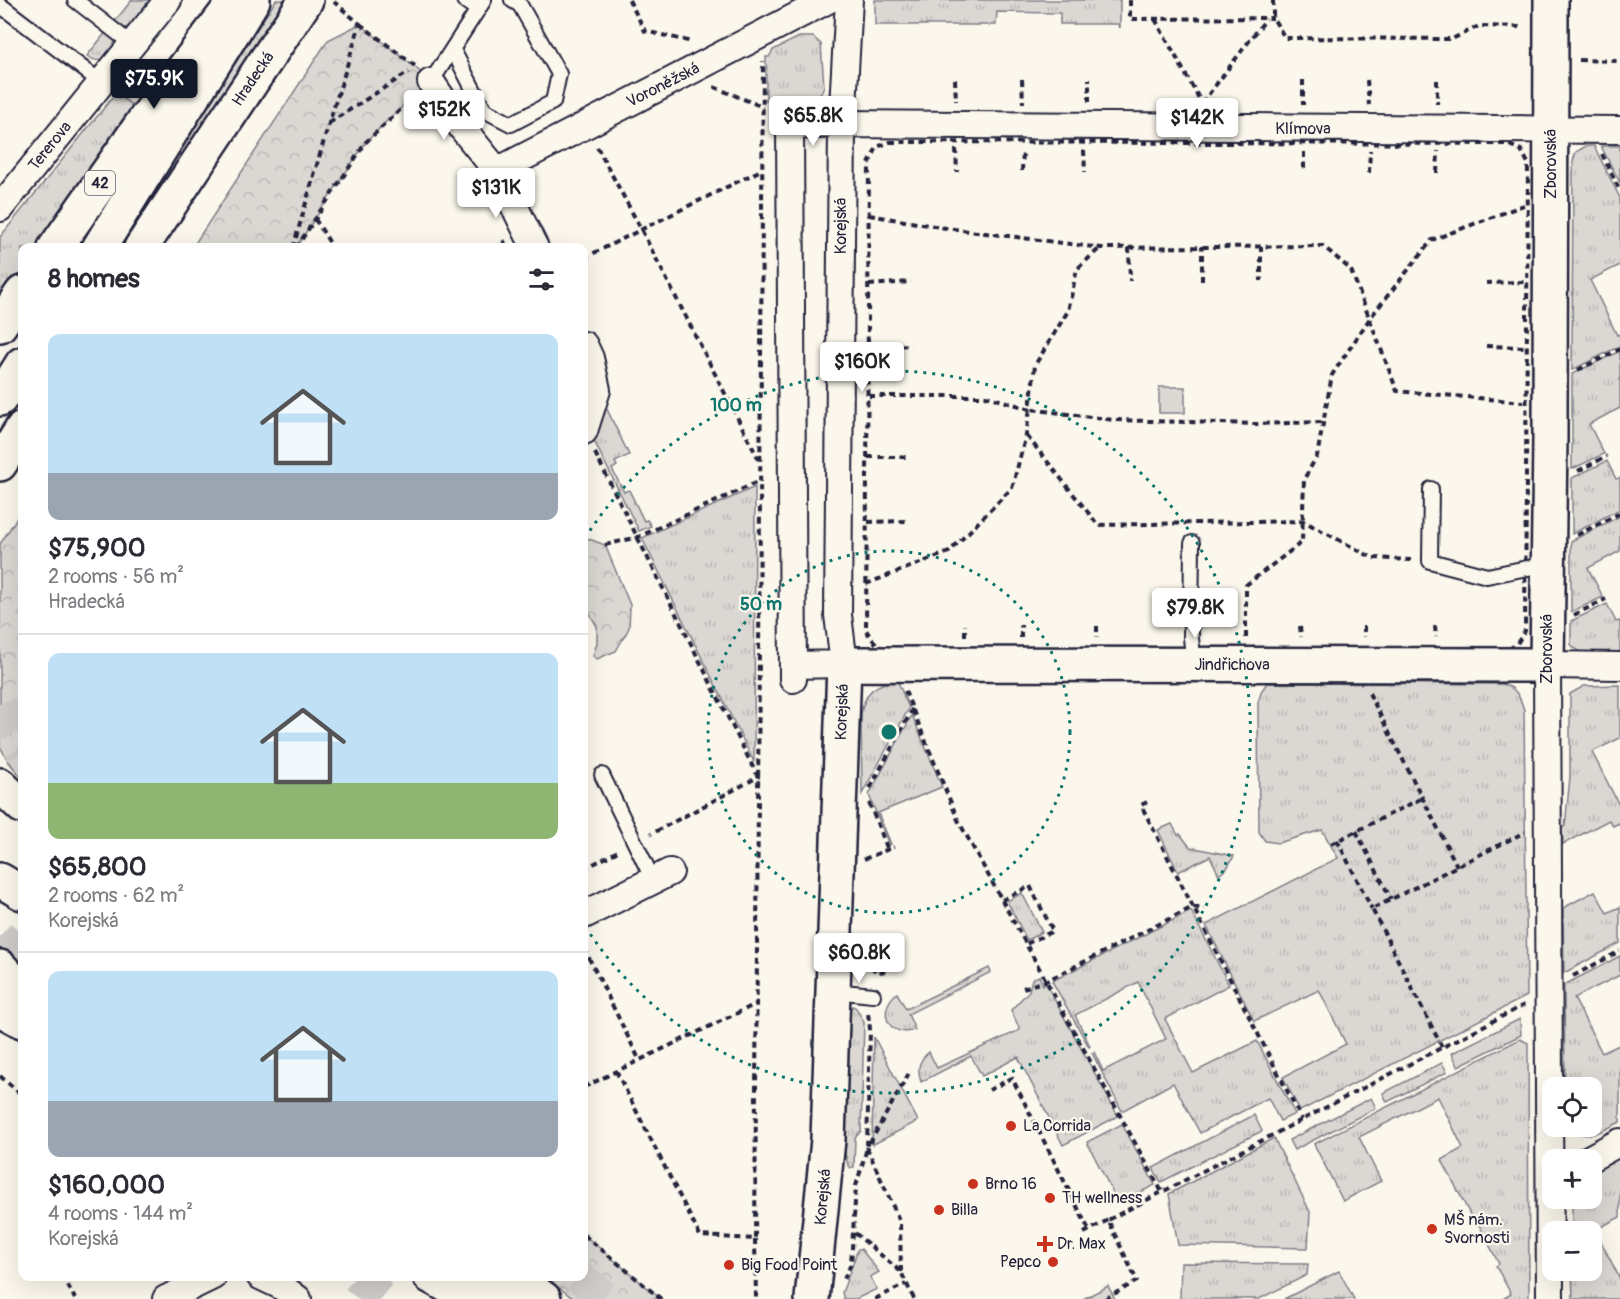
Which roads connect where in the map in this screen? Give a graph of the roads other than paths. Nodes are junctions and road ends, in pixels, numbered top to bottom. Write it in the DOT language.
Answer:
graph roads {
  1 [pos="75,0"];
  2 [pos="168,0"];
  3 [pos="236,0"];
  4 [pos="253,0"];
  5 [pos="464,0"];
  6 [pos="512,0"];
  7 [pos="828,0"];
  8 [pos="849,0"];
  9 [pos="1551,0"];
  10 [pos="320,1"];
  11 [pos="0,5"];
  12 [pos="481,5"];
  13 [pos="133,45"];
  14 [pos="453,50"];
  15 [pos="431,82"];
  16 [pos="102,83"];
  17 [pos="842,124"];
  18 [pos="1551,130"];
  19 [pos="1620,130"];
  20 [pos="497,171"];
  21 [pos="0,208"];
  22 [pos="58,243"];
  23 [pos="102,243"];
  24 [pos="145,243"];
  25 [pos="533,243"];
  26 [pos="18,299"];
  27 [pos="0,325"];
  28 [pos="588,354"];
  29 [pos="18,370"];
  30 [pos="0,399"];
  31 [pos="588,418"];
  32 [pos="18,435"];
  33 [pos="0,464"];
  34 [pos="1431,489"];
  35 [pos="1192,543"];
  36 [pos="1547,557"];
  37 [pos="1192,658"];
  38 [pos="844,664"];
  39 [pos="1547,665"];
  40 [pos="1620,666"];
  41 [pos="602,776"];
  42 [pos="0,785"];
  43 [pos="18,802"];
  44 [pos="662,876"];
  45 [pos="0,880"];
  46 [pos="18,891"];
  47 [pos="588,913"];
  48 [pos="0,967"];
  49 [pos="18,986"];
  50 [pos="834,992"];
  51 [pos="873,995"];
  52 [pos="0,1009"];
  53 [pos="18,1019"];
  54 [pos="1620,1142"];
  55 [pos="1551,1149"];
  56 [pos="1602,1152"];
  57 [pos="1551,1209"];
  58 [pos="203,1281"];
  59 [pos="270,1281"];
  60 [pos="414,1281"];
  61 [pos="438,1281"];
  62 [pos="488,1281"];
  63 [pos="520,1281"];
  64 [pos="166,1299"];
  65 [pos="298,1299"];
  66 [pos="435,1299"];
  67 [pos="468,1299"];
  68 [pos="507,1299"];
  69 [pos="544,1299"];
  70 [pos="812,1299"];
  71 [pos="1550,1299"];
  1 -- 13 [label="lane"];
  2 -- 13 [label="street, Tererova"];
  3 -- 22 [label="main road, 42"];
  4 -- 23 [label="main road"];
  5 -- 12 [label="lane"];
  6 -- 14 [label="lane"];
  7 -- 20 [label="street, Voroněžská"];
  8 -- 17 [label="street, Korejská"];
  9 -- 18 [label="main road, Zborovská"];
  10 -- 24 [label="main road, Hradecká"];
  11 -- 16 [label="lane"];
  12 -- 14 [label="lane"];
  13 -- 16 [label="street, Tererova"];
  14 -- 15 [label="lane"];
  15 -- 20 [label="street"];
  16 -- 21 [label="street, Tererova"];
  17 -- 18 [label="street, Klímova"];
  17 -- 38 [label="street, Korejská"];
  17 -- 38 [label="street"];
  18 -- 19 [label="street, Klímova"];
  18 -- 36 [label="main road, Zborovská"];
  20 -- 25 [label="street"];
  26 -- 27 [label="main road"];
  28 -- 31 [label="street"];
  29 -- 30 [label="main road"];
  32 -- 33 [label="main road"];
  34 -- 36 [label="lane"];
  35 -- 37 [label="lane"];
  36 -- 39 [label="main road, Zborovská"];
  37 -- 38 [label="main road, Jindřichova"];
  37 -- 39 [label="main road, Jindřichova"];
  38 -- 50 [label="main road, Korejská"];
  39 -- 40 [label="street, Jindřichova"];
  39 -- 55 [label="street, Zborovská"];
  41 -- 44 [label="lane"];
  42 -- 43 [label="main road"];
  44 -- 47 [label="street"];
  45 -- 46 [label="main road"];
  48 -- 49 [label="main road"];
  50 -- 51 [label="lane"];
  50 -- 70 [label="main road, Korejská"];
  52 -- 53 [label="main road"];
  54 -- 56 [label="street"];
  57 -- 71 [label="street, Zborovská"];
  58 -- 64 [label="street"];
  59 -- 65 [label="street"];
  60 -- 66 [label="main road"];
  61 -- 67 [label="main road"];
  62 -- 68 [label="main road"];
  63 -- 69 [label="main road"];
}
